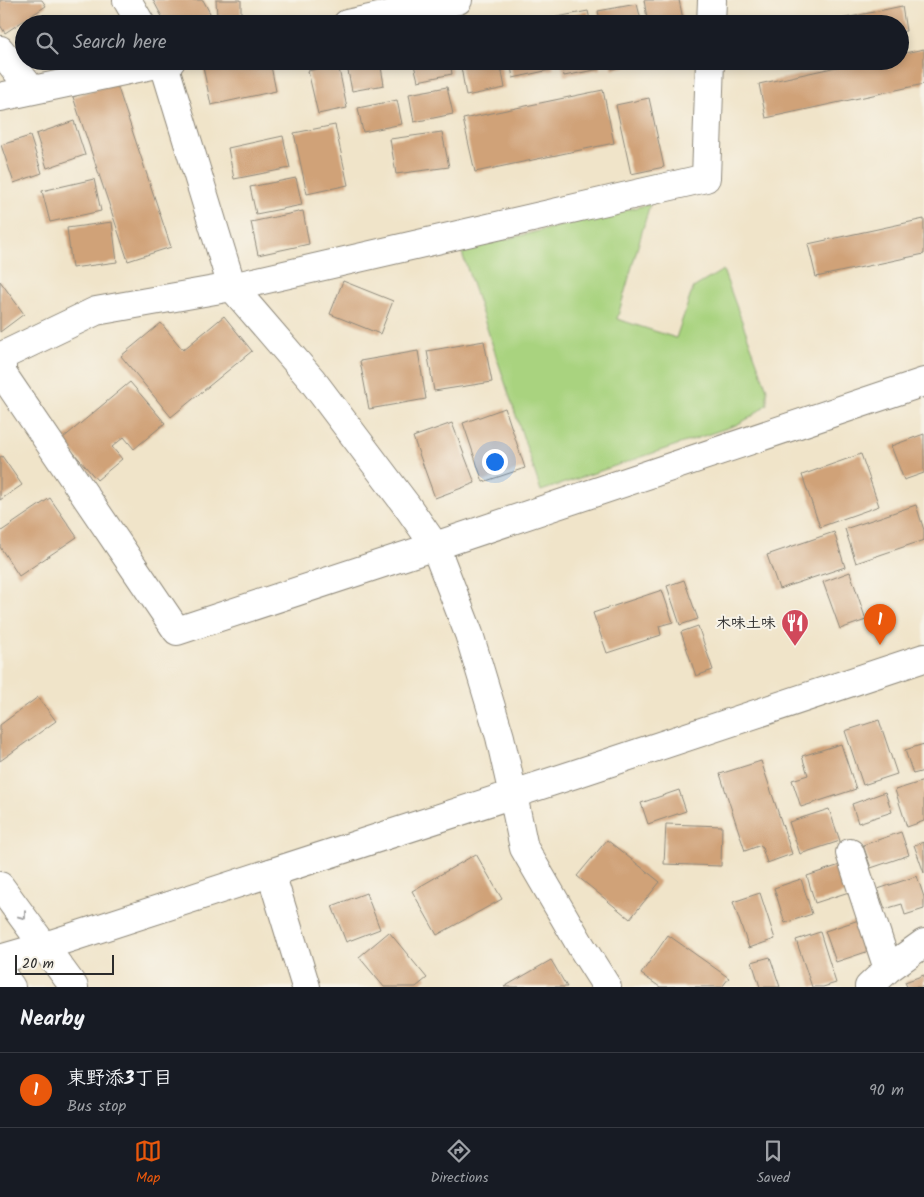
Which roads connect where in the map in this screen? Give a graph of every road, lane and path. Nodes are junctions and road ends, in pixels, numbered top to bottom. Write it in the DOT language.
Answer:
graph roads {
  1 [pos="128,0"];
  2 [pos="712,0"];
  3 [pos="445,1"];
  4 [pos="136,15"];
  5 [pos="385,15"];
  6 [pos="711,15"];
  7 [pos="0,50"];
  8 [pos="15,69"];
  9 [pos="16,70"];
  10 [pos="128,70"];
  11 [pos="168,70"];
  12 [pos="710,70"];
  13 [pos="32,90"];
  14 [pos="0,97"];
  15 [pos="232,287"];
  16 [pos="924,382"];
  17 [pos="435,546"];
  18 [pos="924,658"];
  19 [pos="513,795"];
  20 [pos="850,853"];
  21 [pos="271,873"];
  22 [pos="0,886"];
  23 [pos="924,943"];
  24 [pos="45,946"];
  25 [pos="0,959"];
  26 [pos="0,972"];
  27 [pos="878,978"];
  28 [pos="11,987"];
  29 [pos="74,987"];
  30 [pos="306,987"];
  31 [pos="607,987"];
  1 -- 4 [label="main road"];
  2 -- 6 [label="main road"];
  3 -- 5 [label="main road"];
  7 -- 8 [label="main road"];
  9 -- 13 [label="main road"];
  10 -- 13 [label="main road"];
  11 -- 15 [label="main road"];
  12 -- 15 [label="main road"];
  13 -- 14 [label="main road"];
  15 -- 17 [label="main road"];
  15 -- 17 [label="main road"];
  16 -- 17 [label="main road"];
  17 -- 19 [label="main road"];
  18 -- 19 [label="main road"];
  19 -- 21 [label="main road"];
  19 -- 31 [label="main road"];
  20 -- 27 [label="main road"];
  21 -- 24 [label="main road"];
  21 -- 30 [label="main road"];
  22 -- 24 [label="main road, one-way"];
  23 -- 27 [label="main road"];
  24 -- 25 [label="main road"];
  24 -- 29 [label="main road"];
  26 -- 28 [label="main road"];
}
